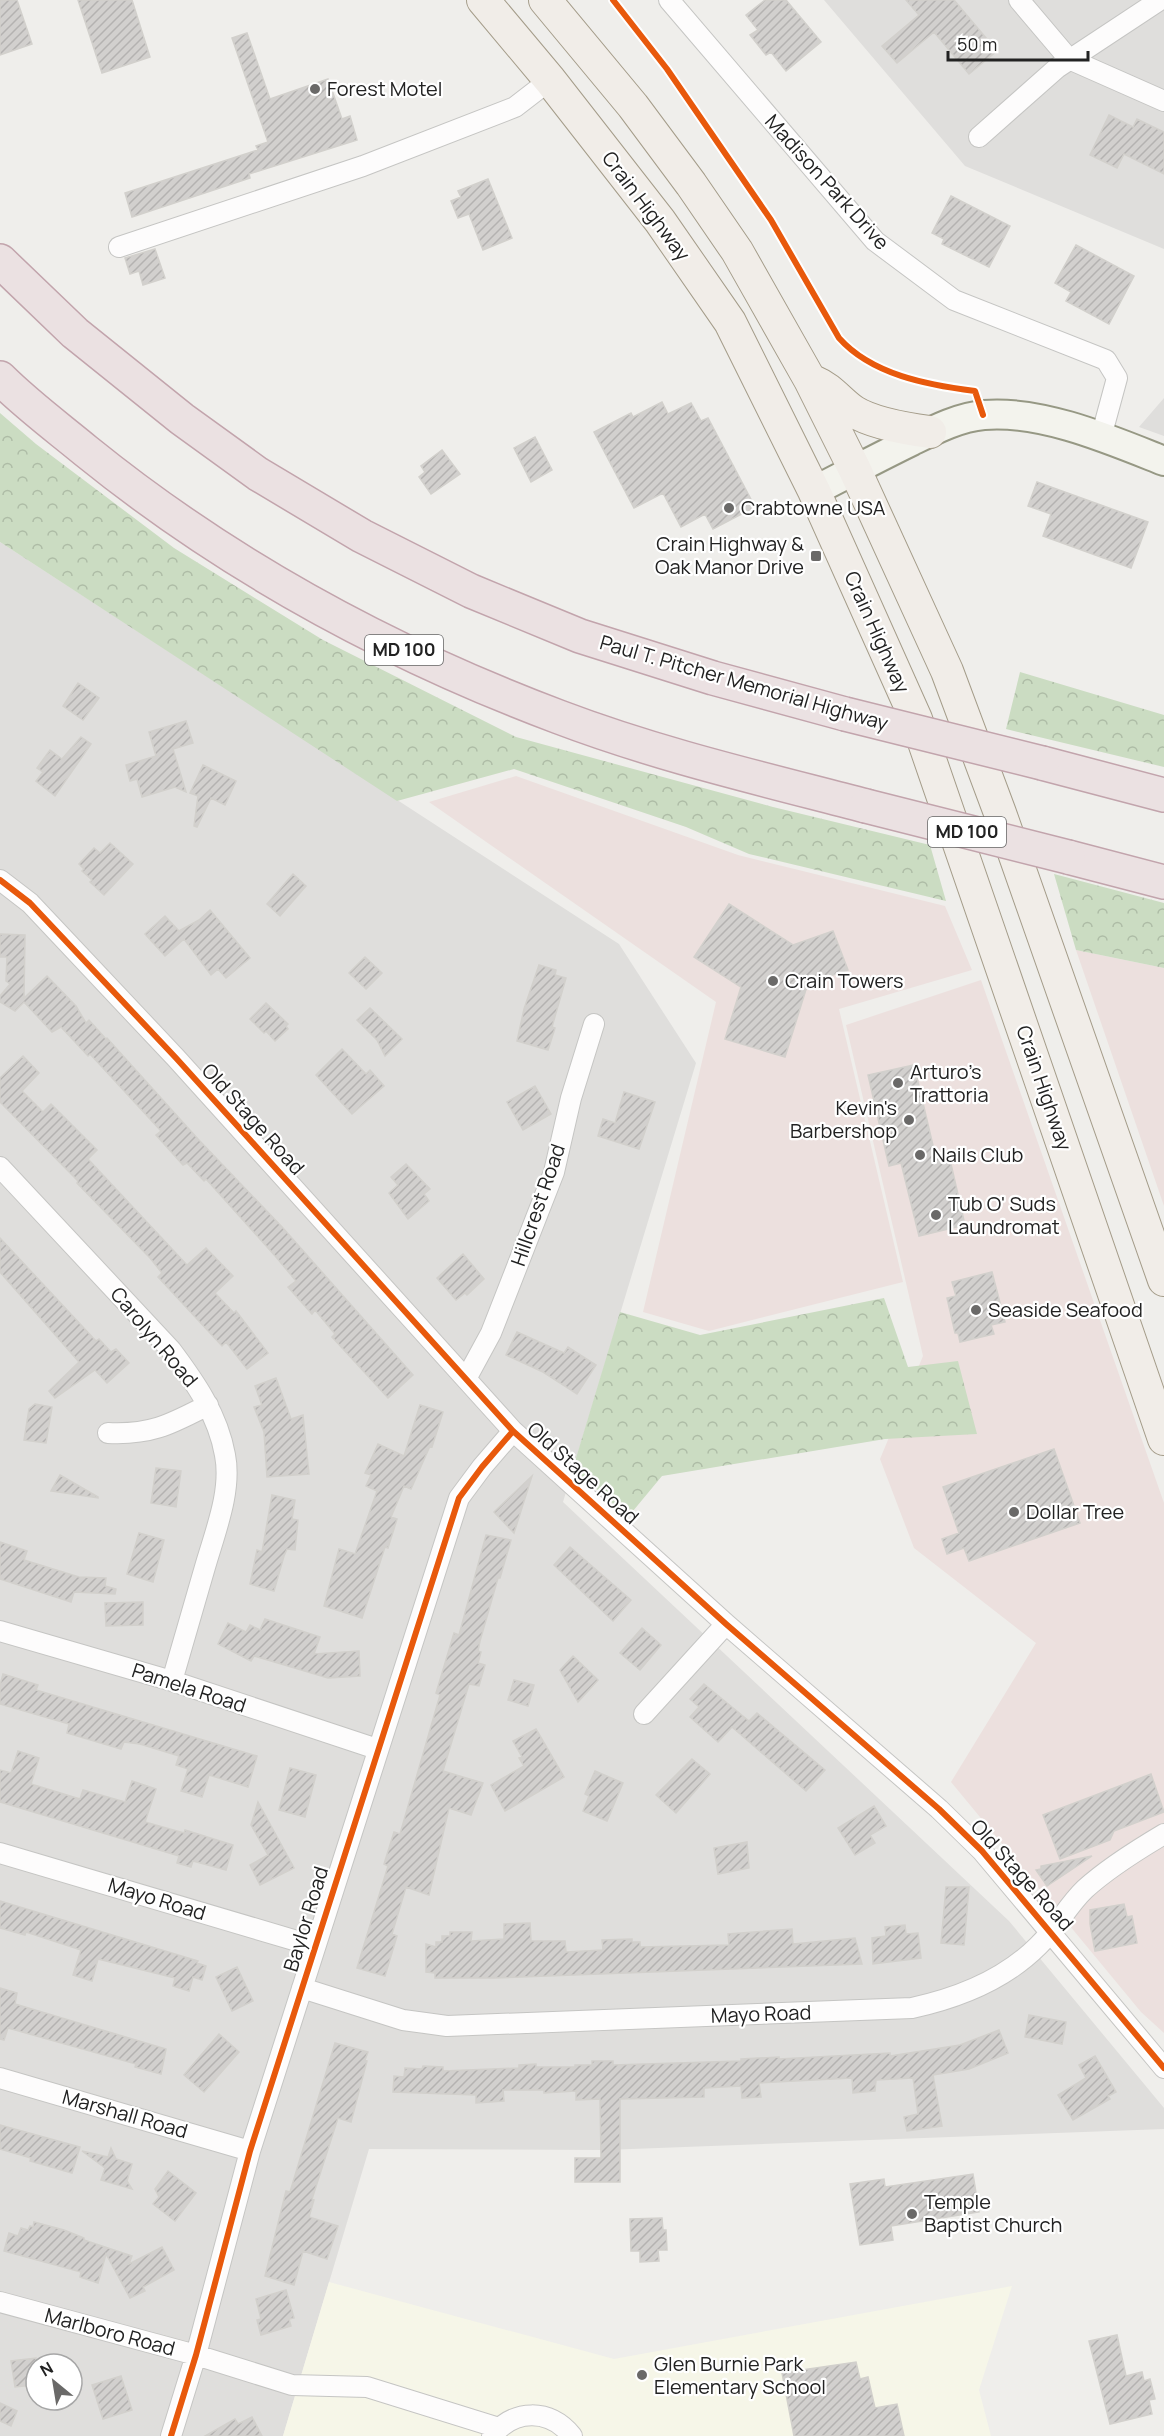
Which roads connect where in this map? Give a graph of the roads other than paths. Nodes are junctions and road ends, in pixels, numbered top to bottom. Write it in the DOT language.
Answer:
graph roads {
  1 [pos="483,0"];
  2 [pos="545,0"];
  3 [pos="669,0"];
  4 [pos="1019,0"];
  5 [pos="1160,0"];
  6 [pos="1069,59"];
  7 [pos="550,80"];
  8 [pos="1164,101"];
  9 [pos="979,137"];
  10 [pos="119,247"];
  11 [pos="0,261"];
  12 [pos="0,378"];
  13 [pos="810,380"];
  14 [pos="930,432"];
  15 [pos="1101,437"];
  16 [pos="1164,461"];
  17 [pos="855,470"];
  18 [pos="814,491"];
  19 [pos="1164,795"];
  20 [pos="0,880"];
  21 [pos="1164,882"];
  22 [pos="594,1024"];
  23 [pos="0,1167"];
  24 [pos="1164,1280"];
  25 [pos="466,1379"];
  26 [pos="208,1405"];
  27 [pos="513,1431"];
  28 [pos="108,1433"];
  29 [pos="1164,1439"];
  30 [pos="726,1624"];
  31 [pos="0,1631"];
  32 [pos="172,1681"];
  33 [pos="644,1714"];
  34 [pos="377,1749"];
  35 [pos="1164,1834"];
  36 [pos="0,1853"];
  37 [pos="1052,1931"];
  38 [pos="314,1946"];
  39 [pos="302,1988"];
  40 [pos="1164,2068"];
  41 [pos="0,2078"];
  42 [pos="250,2151"];
  43 [pos="0,2302"];
  44 [pos="196,2355"];
  45 [pos="495,2432"];
  46 [pos="171,2436"];
  47 [pos="572,2436"];
  1 -- 7 [label="main road, Crain Highway"];
  2 -- 13 [label="main road"];
  3 -- 15 [label="street, Madison Park Drive"];
  4 -- 6 [label="street"];
  5 -- 6 [label="street"];
  6 -- 8 [label="street"];
  6 -- 9 [label="street"];
  7 -- 10 [label="street"];
  7 -- 18 [label="main road, Crain Highway"];
  11 -- 19 [label="highway, Paul T. Pitcher Memorial Highway, bridge"];
  12 -- 21 [label="highway, MD 100, bridge"];
  13 -- 14 [label="main road"];
  13 -- 17 [label="main road"];
  14 -- 15 [label="street"];
  14 -- 17 [label="street"];
  15 -- 16 [label="street"];
  17 -- 18 [label="street"];
  17 -- 24 [label="main road"];
  18 -- 29 [label="main road, Crain Highway"];
  20 -- 25 [label="street, Old Stage Road"];
  22 -- 25 [label="street, Hillcrest Road"];
  23 -- 26 [label="street, Carolyn Road"];
  25 -- 27 [label="street, Old Stage Road"];
  26 -- 28 [label="street"];
  26 -- 32 [label="street, Carolyn Road"];
  27 -- 30 [label="street, Old Stage Road"];
  27 -- 34 [label="street, Baylor Road"];
  30 -- 33 [label="street"];
  30 -- 37 [label="street, Old Stage Road"];
  31 -- 32 [label="street, Pamela Road"];
  32 -- 34 [label="street, Pamela Road"];
  34 -- 38 [label="street, Baylor Road"];
  35 -- 37 [label="street, Mayo Road"];
  36 -- 38 [label="street, Mayo Road"];
  37 -- 39 [label="street, Mayo Road"];
  37 -- 40 [label="street, Old Stage Road"];
  38 -- 39 [label="street, Baylor Road"];
  39 -- 42 [label="street, Baylor Road"];
  41 -- 42 [label="street, Marshall Road"];
  42 -- 44 [label="street, Baylor Road"];
  43 -- 44 [label="street, Marlboro Road"];
  44 -- 45 [label="street, Marlboro Road"];
  44 -- 46 [label="street, Baylor Road"];
  45 -- 47 [label="street, Marlboro Road"];
}
